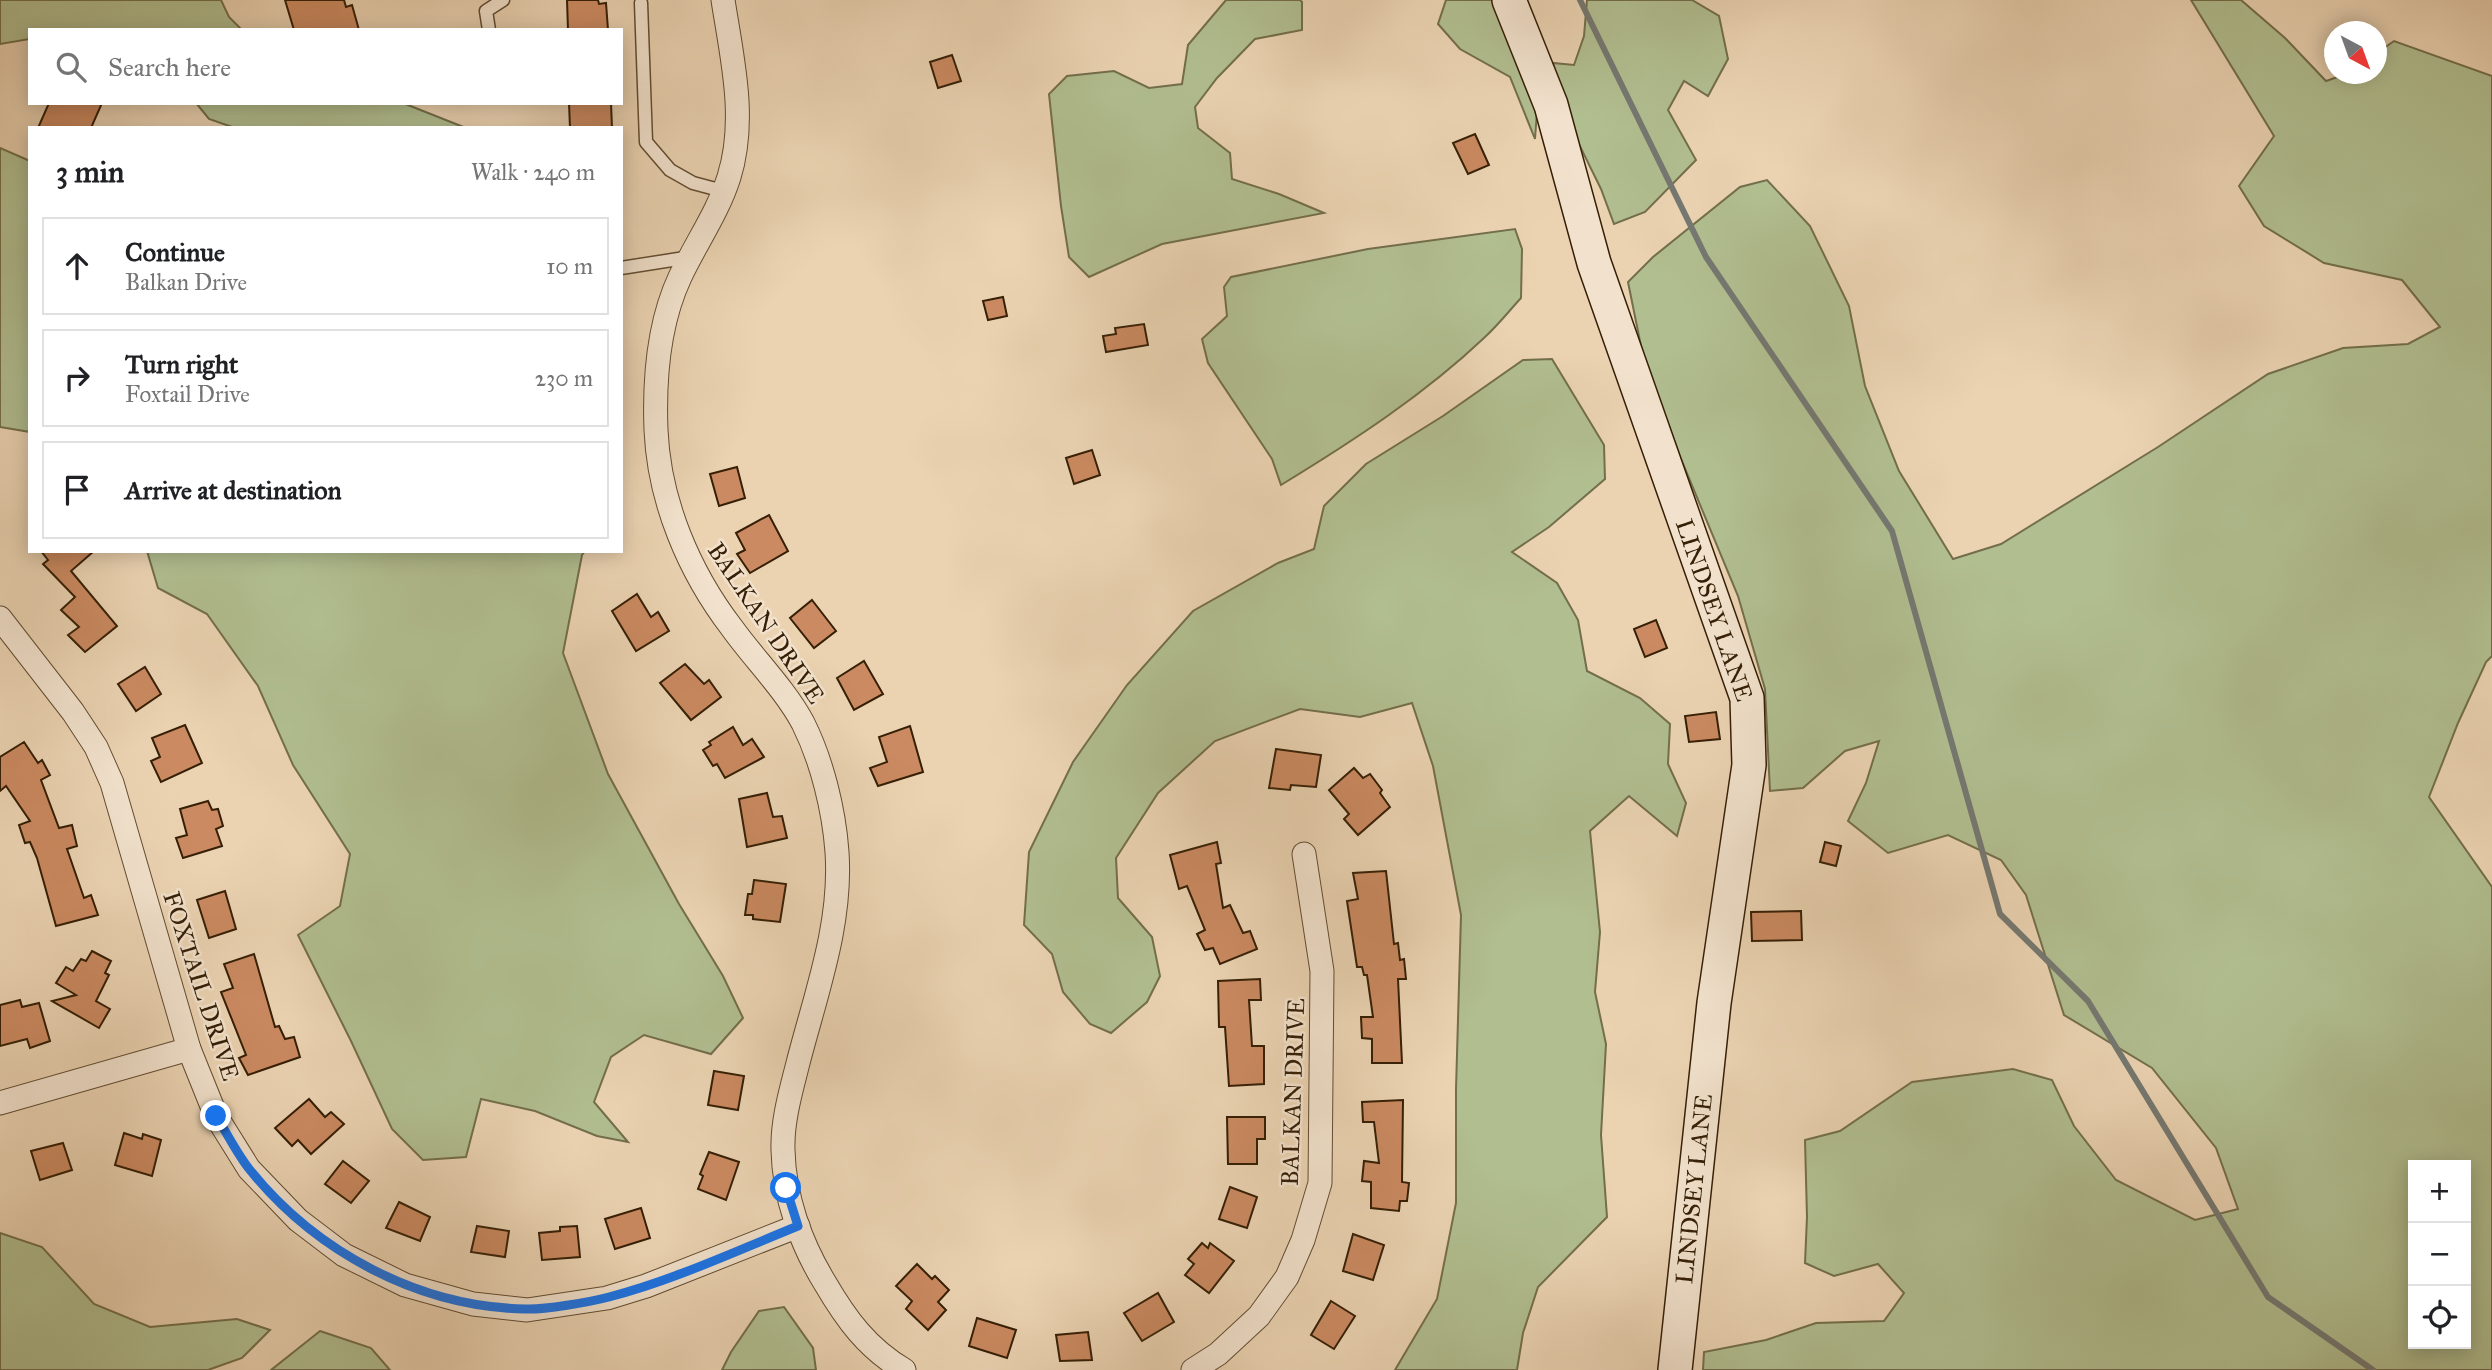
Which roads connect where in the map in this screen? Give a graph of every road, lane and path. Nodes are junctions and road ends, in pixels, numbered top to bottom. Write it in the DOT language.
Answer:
graph roads {
  1 [pos="503,0"];
  2 [pos="723,0"];
  3 [pos="1509,0"];
  4 [pos="641,3"];
  5 [pos="484,6"];
  6 [pos="479,28"];
  7 [pos="489,28"];
  8 [pos="723,191"];
  9 [pos="691,257"];
  10 [pos="623,268"];
  11 [pos="0,618"];
  12 [pos="1304,854"];
  13 [pos="189,1049"];
  14 [pos="0,1103"];
  15 [pos="798,1226"];
  16 [pos="904,1370"];
  17 [pos="1193,1370"];
  18 [pos="1675,1370"];
  1 -- 5 [label="lane"];
  2 -- 8 [label="street, BALKAN DRIVE"];
  3 -- 18 [label="street, LINDSEY LANE"];
  4 -- 8 [label="lane"];
  5 -- 6 [label="lane"];
  5 -- 7 [label="lane"];
  8 -- 9 [label="street, BALKAN DRIVE"];
  9 -- 10 [label="lane"];
  9 -- 15 [label="street, BALKAN DRIVE"];
  11 -- 13 [label="street, FOXTAIL DRIVE"];
  12 -- 17 [label="street, BALKAN DRIVE"];
  13 -- 14 [label="street"];
  13 -- 15 [label="street, FOXTAIL DRIVE"];
  15 -- 16 [label="street, BALKAN DRIVE"];
}
